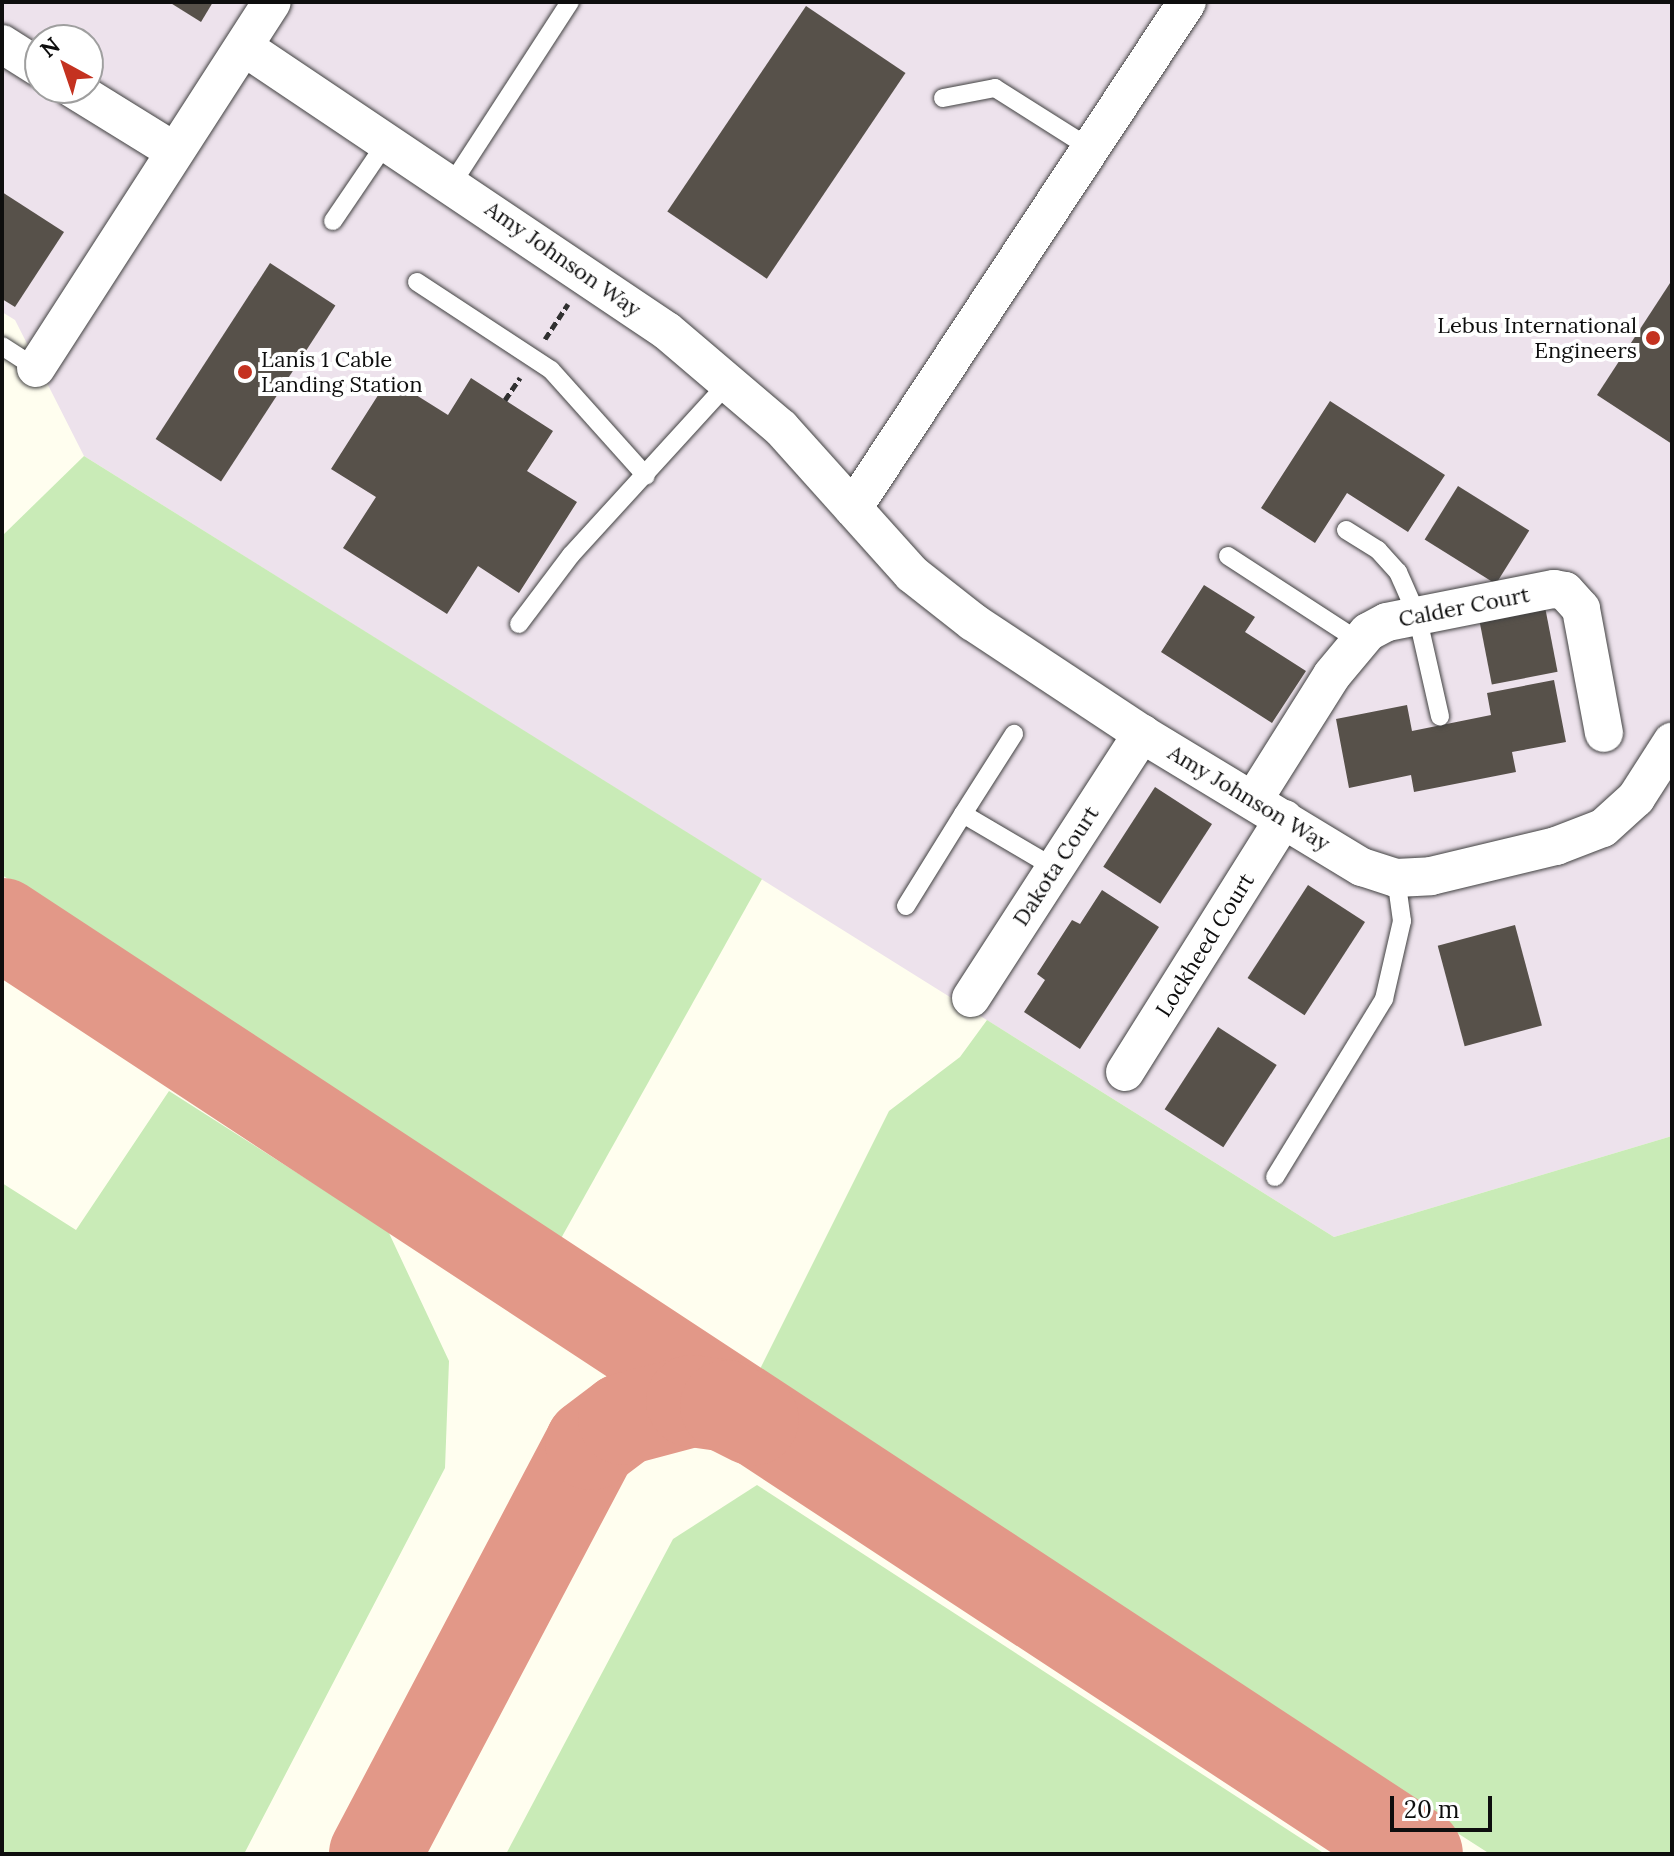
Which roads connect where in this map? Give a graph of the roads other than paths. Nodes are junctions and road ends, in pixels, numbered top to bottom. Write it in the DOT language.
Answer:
graph roads {
  1 [pos="272,2"];
  2 [pos="570,2"];
  3 [pos="1187,2"];
  4 [pos="2,44"];
  5 [pos="244,47"];
  6 [pos="24,58"];
  7 [pos="943,98"];
  8 [pos="98,104"];
  9 [pos="388,140"];
  10 [pos="1090,148"];
  11 [pos="174,151"];
  12 [pos="453,182"];
  13 [pos="333,221"];
  14 [pos="417,282"];
  15 [pos="2,346"];
  16 [pos="36,368"];
  17 [pos="730,381"];
  18 [pos="646,476"];
  19 [pos="853,508"];
  20 [pos="1346,530"];
  21 [pos="1228,556"];
  22 [pos="1417,615"];
  23 [pos="519,624"];
  24 [pos="1359,641"];
  25 [pos="1440,716"];
  26 [pos="1604,733"];
  27 [pos="1014,734"];
  28 [pos="1142,734"];
  29 [pos="1672,742"];
  30 [pos="1269,809"];
  31 [pos="963,814"];
  32 [pos="1055,868"];
  33 [pos="1396,878"];
  34 [pos="906,906"];
  35 [pos="971,998"];
  36 [pos="1125,1072"];
  37 [pos="1275,1177"];
  1 -- 5 [label="street"];
  2 -- 12 [label="lane"];
  3 -- 10 [label="street"];
  4 -- 6 [label="street"];
  5 -- 9 [label="street, Amy Johnson Way"];
  5 -- 11 [label="street"];
  7 -- 10 [label="lane"];
  8 -- 11 [label="street"];
  9 -- 12 [label="street, Amy Johnson Way"];
  9 -- 13 [label="lane"];
  10 -- 19 [label="street"];
  11 -- 16 [label="street"];
  12 -- 17 [label="street, Amy Johnson Way"];
  14 -- 18 [label="lane"];
  15 -- 16 [label="lane"];
  17 -- 18 [label="lane"];
  17 -- 19 [label="street, Amy Johnson Way"];
  18 -- 23 [label="lane"];
  19 -- 28 [label="street, Amy Johnson Way"];
  20 -- 22 [label="lane"];
  21 -- 24 [label="lane"];
  22 -- 24 [label="street, Calder Court"];
  22 -- 25 [label="lane"];
  22 -- 26 [label="street, Calder Court"];
  24 -- 30 [label="street, Calder Court"];
  27 -- 31 [label="lane"];
  28 -- 30 [label="street, Amy Johnson Way"];
  28 -- 32 [label="street, Dakota Court"];
  29 -- 33 [label="street, Amy Johnson Way"];
  30 -- 33 [label="street, Amy Johnson Way"];
  30 -- 36 [label="street, Lockheed Court"];
  31 -- 32 [label="lane"];
  31 -- 34 [label="lane"];
  32 -- 35 [label="street, Dakota Court"];
  33 -- 37 [label="lane"];
}
